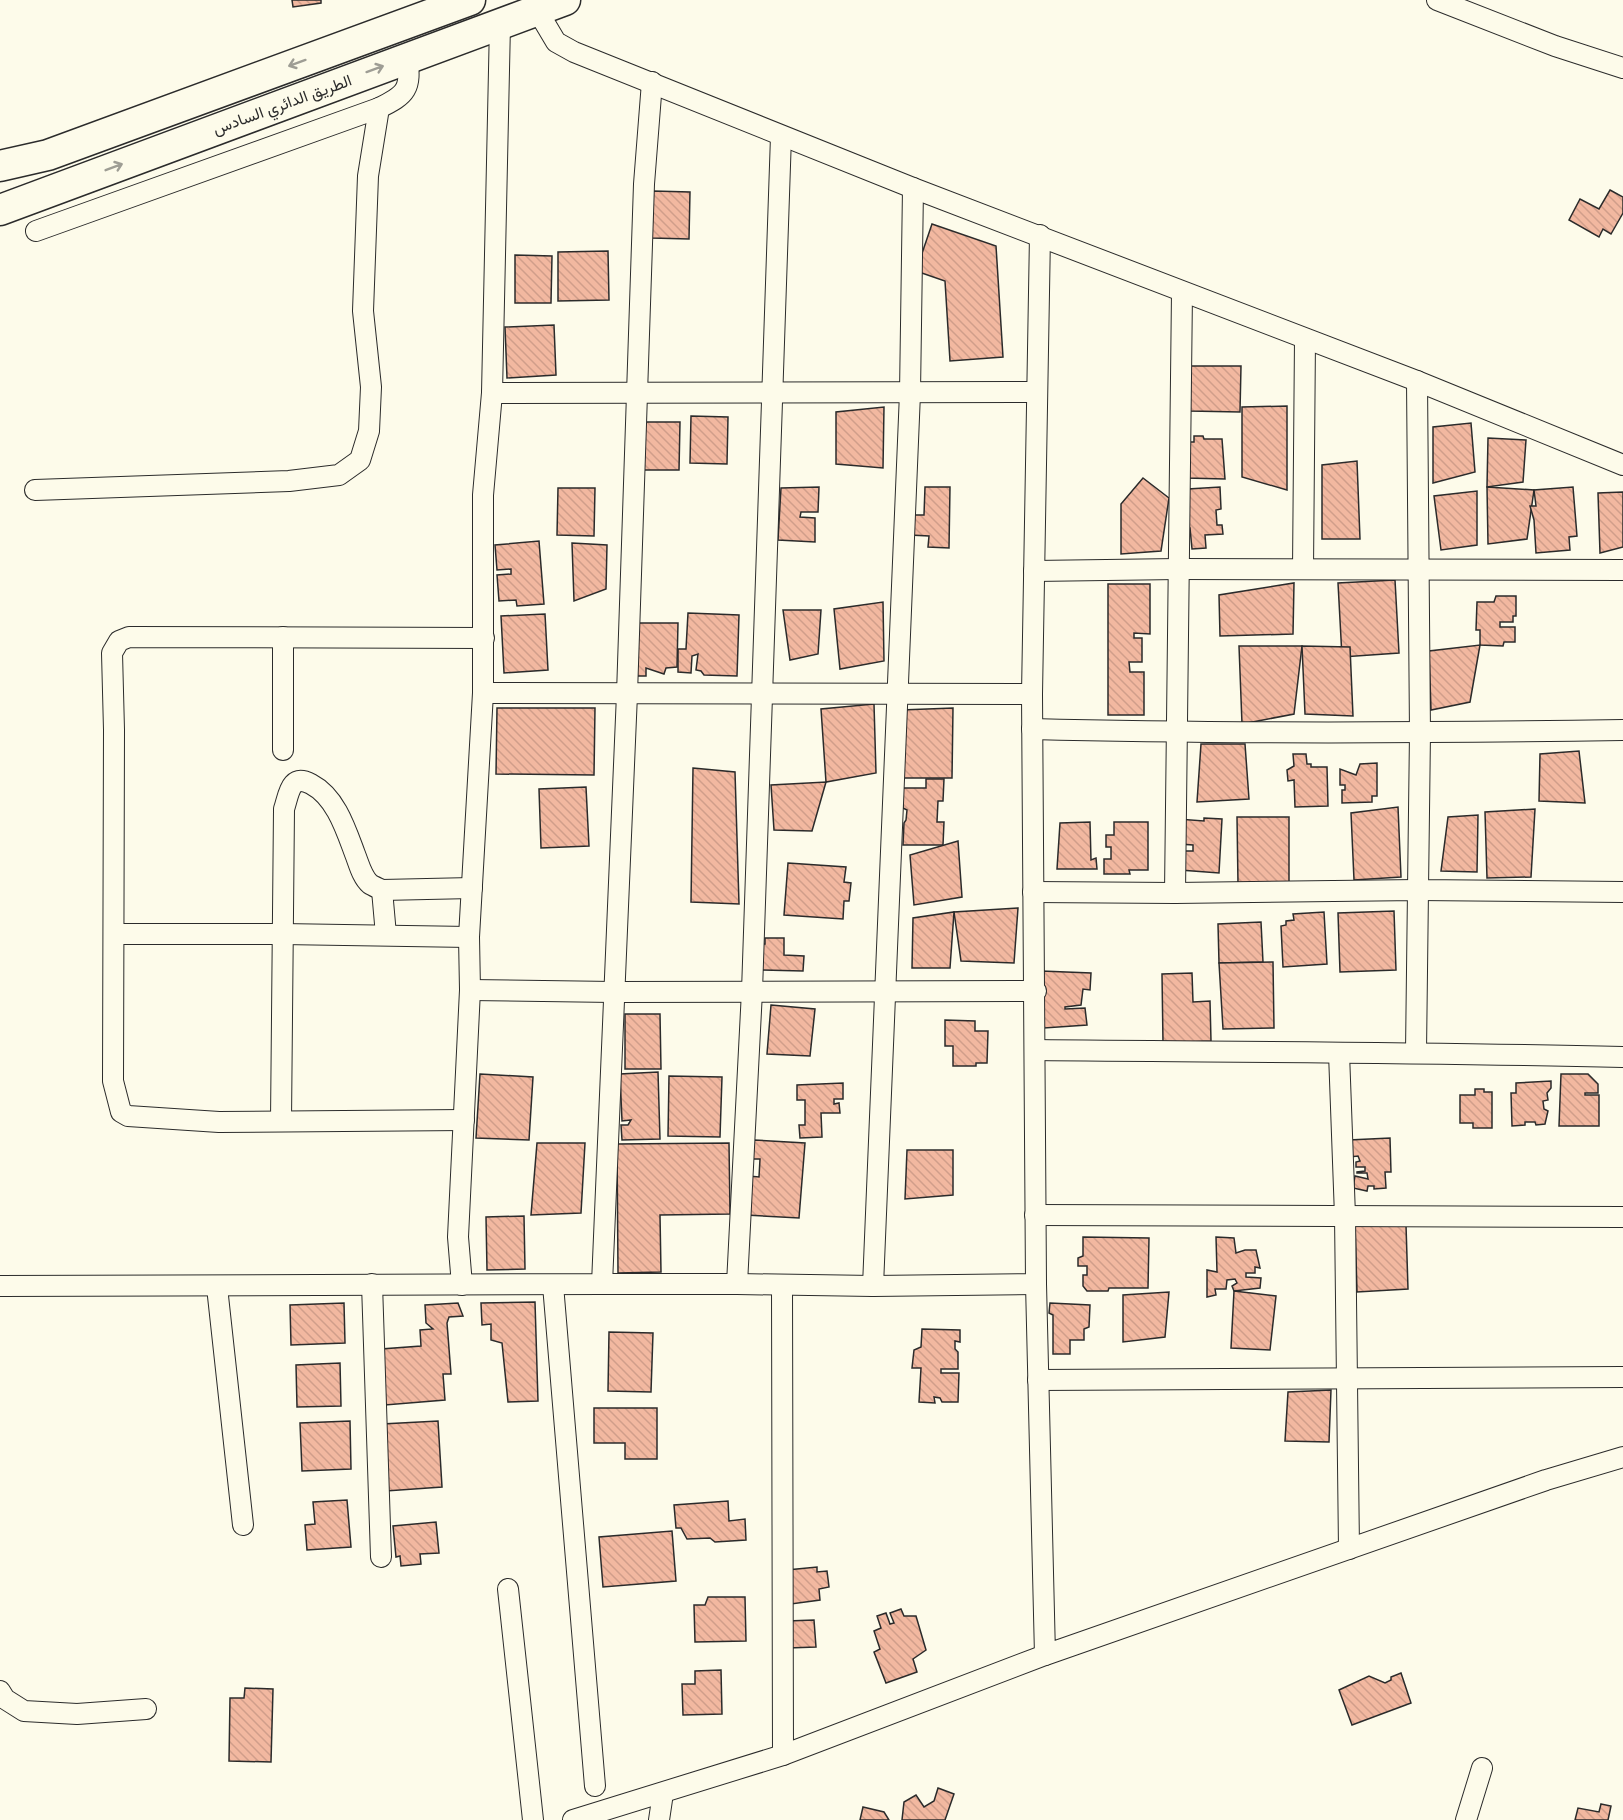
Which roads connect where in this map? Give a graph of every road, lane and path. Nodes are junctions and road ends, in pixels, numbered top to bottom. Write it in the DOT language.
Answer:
graph roads {
  1 [pos="470,0"];
  2 [pos="565,0"];
  3 [pos="1437,0"];
  4 [pos="537,10"];
  5 [pos="500,24"];
  6 [pos="407,57"];
  7 [pos="1623,68"];
  8 [pos="652,82"];
  9 [pos="379,108"];
  10 [pos="781,136"];
  11 [pos="0,152"];
  12 [pos="48,155"];
  13 [pos="0,166"];
  14 [pos="71,183"];
  15 [pos="913,188"];
  16 [pos="0,210"];
  17 [pos="36,231"];
  18 [pos="1040,235"];
  19 [pos="1182,292"];
  20 [pos="1305,339"];
  21 [pos="1417,381"];
  22 [pos="637,392"];
  23 [pos="1036,392"];
  24 [pos="492,393"];
  25 [pos="910,393"];
  26 [pos="772,394"];
  27 [pos="1623,465"];
  28 [pos="35,490"];
  29 [pos="1178,569"];
  30 [pos="1303,569"];
  31 [pos="1419,569"];
  32 [pos="1623,570"];
  33 [pos="1035,572"];
  34 [pos="283,637"];
  35 [pos="484,638"];
  36 [pos="898,692"];
  37 [pos="483,693"];
  38 [pos="763,693"];
  39 [pos="627,694"];
  40 [pos="1032,694"];
  41 [pos="1032,729"];
  42 [pos="1623,730"];
  43 [pos="1178,733"];
  44 [pos="1420,733"];
  45 [pos="283,750"];
  46 [pos="472,888"];
  47 [pos="382,890"];
  48 [pos="1418,890"];
  49 [pos="1033,892"];
  50 [pos="1623,892"];
  51 [pos="1175,893"];
  52 [pos="115,934"];
  53 [pos="282,934"];
  54 [pos="386,935"];
  55 [pos="469,937"];
  56 [pos="470,990"];
  57 [pos="752,991"];
  58 [pos="1036,991"];
  59 [pos="613,992"];
  60 [pos="884,992"];
  61 [pos="1036,1050"];
  62 [pos="1416,1052"];
  63 [pos="1339,1053"];
  64 [pos="1623,1057"];
  65 [pos="464,1120"];
  66 [pos="281,1121"];
  67 [pos="1035,1215"];
  68 [pos="1345,1215"];
  69 [pos="1623,1217"];
  70 [pos="372,1284"];
  71 [pos="602,1284"];
  72 [pos="737,1284"];
  73 [pos="1036,1284"];
  74 [pos="462,1285"];
  75 [pos="553,1285"];
  76 [pos="782,1285"];
  77 [pos="0,1286"];
  78 [pos="873,1286"];
  79 [pos="217,1287"];
  80 [pos="1623,1377"];
  81 [pos="1346,1378"];
  82 [pos="1038,1380"];
  83 [pos="1623,1457"];
  84 [pos="243,1525"];
  85 [pos="1349,1549"];
  86 [pos="381,1557"];
  87 [pos="508,1589"];
  88 [pos="1045,1655"];
  89 [pos="0,1691"];
  90 [pos="146,1709"];
  91 [pos="783,1755"];
  92 [pos="1482,1768"];
  93 [pos="595,1786"];
  94 [pos="663,1792"];
  95 [pos="533,1820"];
  96 [pos="573,1820"];
  97 [pos="659,1820"];
  98 [pos="1466,1820"];
  1 -- 12 [label="highway, الطريق الدائري السادس, one-way"];
  2 -- 4 [label="highway, الطريق الدائري السادس"];
  3 -- 7 [label="street"];
  4 -- 5 [label="highway, الطريق الدائري السادس"];
  4 -- 8 [label="street"];
  5 -- 6 [label="highway, الطريق الدائري السادس"];
  5 -- 24 [label="street"];
  6 -- 9 [label="street"];
  14 -- 6 [label="highway, الطريق الدائري السادس, one-way"];
  8 -- 10 [label="street"];
  8 -- 22 [label="street"];
  9 -- 17 [label="street"];
  9 -- 28 [label="street"];
  10 -- 15 [label="street"];
  10 -- 26 [label="street"];
  11 -- 12 [label="highway"];
  12 -- 13 [label="highway, الطريق الدائري السادس"];
  12 -- 14 [label="highway"];
  14 -- 16 [label="highway, الطريق الدائري السادس"];
  15 -- 18 [label="street"];
  15 -- 25 [label="street"];
  18 -- 19 [label="street"];
  18 -- 23 [label="street"];
  19 -- 20 [label="street"];
  19 -- 29 [label="street"];
  20 -- 21 [label="street"];
  20 -- 30 [label="street"];
  21 -- 27 [label="street"];
  21 -- 31 [label="street"];
  22 -- 24 [label="street"];
  22 -- 26 [label="street"];
  22 -- 39 [label="street"];
  23 -- 25 [label="street"];
  23 -- 33 [label="street"];
  24 -- 35 [label="street"];
  25 -- 26 [label="street"];
  25 -- 36 [label="street"];
  26 -- 38 [label="street"];
  29 -- 30 [label="street"];
  29 -- 33 [label="street"];
  29 -- 43 [label="street"];
  30 -- 31 [label="street"];
  31 -- 32 [label="street"];
  31 -- 44 [label="street"];
  33 -- 40 [label="street"];
  34 -- 35 [label="street"];
  34 -- 45 [label="street"];
  34 -- 52 [label="street"];
  35 -- 37 [label="street"];
  36 -- 38 [label="street"];
  36 -- 40 [label="street"];
  36 -- 60 [label="street"];
  37 -- 39 [label="street"];
  37 -- 46 [label="street"];
  38 -- 39 [label="street"];
  38 -- 57 [label="street"];
  39 -- 59 [label="street"];
  40 -- 41 [label="street"];
  41 -- 43 [label="street"];
  41 -- 49 [label="street"];
  42 -- 44 [label="street"];
  43 -- 44 [label="street"];
  43 -- 51 [label="street"];
  44 -- 48 [label="street"];
  46 -- 47 [label="street"];
  46 -- 55 [label="street"];
  47 -- 53 [label="street"];
  47 -- 54 [label="street"];
  48 -- 50 [label="street"];
  48 -- 51 [label="street"];
  48 -- 62 [label="street"];
  49 -- 51 [label="street"];
  49 -- 58 [label="street"];
  52 -- 53 [label="street"];
  52 -- 66 [label="street"];
  53 -- 54 [label="street"];
  53 -- 66 [label="street"];
  54 -- 55 [label="street"];
  55 -- 56 [label="street"];
  56 -- 59 [label="street"];
  56 -- 65 [label="street"];
  57 -- 59 [label="street"];
  57 -- 60 [label="street"];
  57 -- 72 [label="street"];
  58 -- 60 [label="street"];
  58 -- 61 [label="street"];
  59 -- 71 [label="street"];
  60 -- 78 [label="street"];
  61 -- 63 [label="street"];
  61 -- 67 [label="street"];
  62 -- 63 [label="street"];
  62 -- 64 [label="street"];
  63 -- 68 [label="street"];
  65 -- 66 [label="street"];
  65 -- 74 [label="street"];
  67 -- 68 [label="street"];
  67 -- 73 [label="street"];
  68 -- 69 [label="street"];
  68 -- 81 [label="street"];
  70 -- 74 [label="street"];
  70 -- 79 [label="street"];
  70 -- 86 [label="street"];
  71 -- 72 [label="street"];
  71 -- 75 [label="street"];
  72 -- 76 [label="street"];
  73 -- 78 [label="street"];
  73 -- 82 [label="street"];
  74 -- 75 [label="street"];
  75 -- 93 [label="street"];
  76 -- 78 [label="street"];
  76 -- 91 [label="street"];
  77 -- 79 [label="street"];
  79 -- 84 [label="street"];
  80 -- 81 [label="street"];
  81 -- 82 [label="street"];
  81 -- 85 [label="street"];
  82 -- 88 [label="street"];
  83 -- 85 [label="street"];
  85 -- 88 [label="street"];
  87 -- 95 [label="street"];
  88 -- 91 [label="street"];
  89 -- 90 [label="street"];
  91 -- 94 [label="street"];
  92 -- 98 [label="street"];
  94 -- 96 [label="street"];
  94 -- 97 [label="street"];
}
